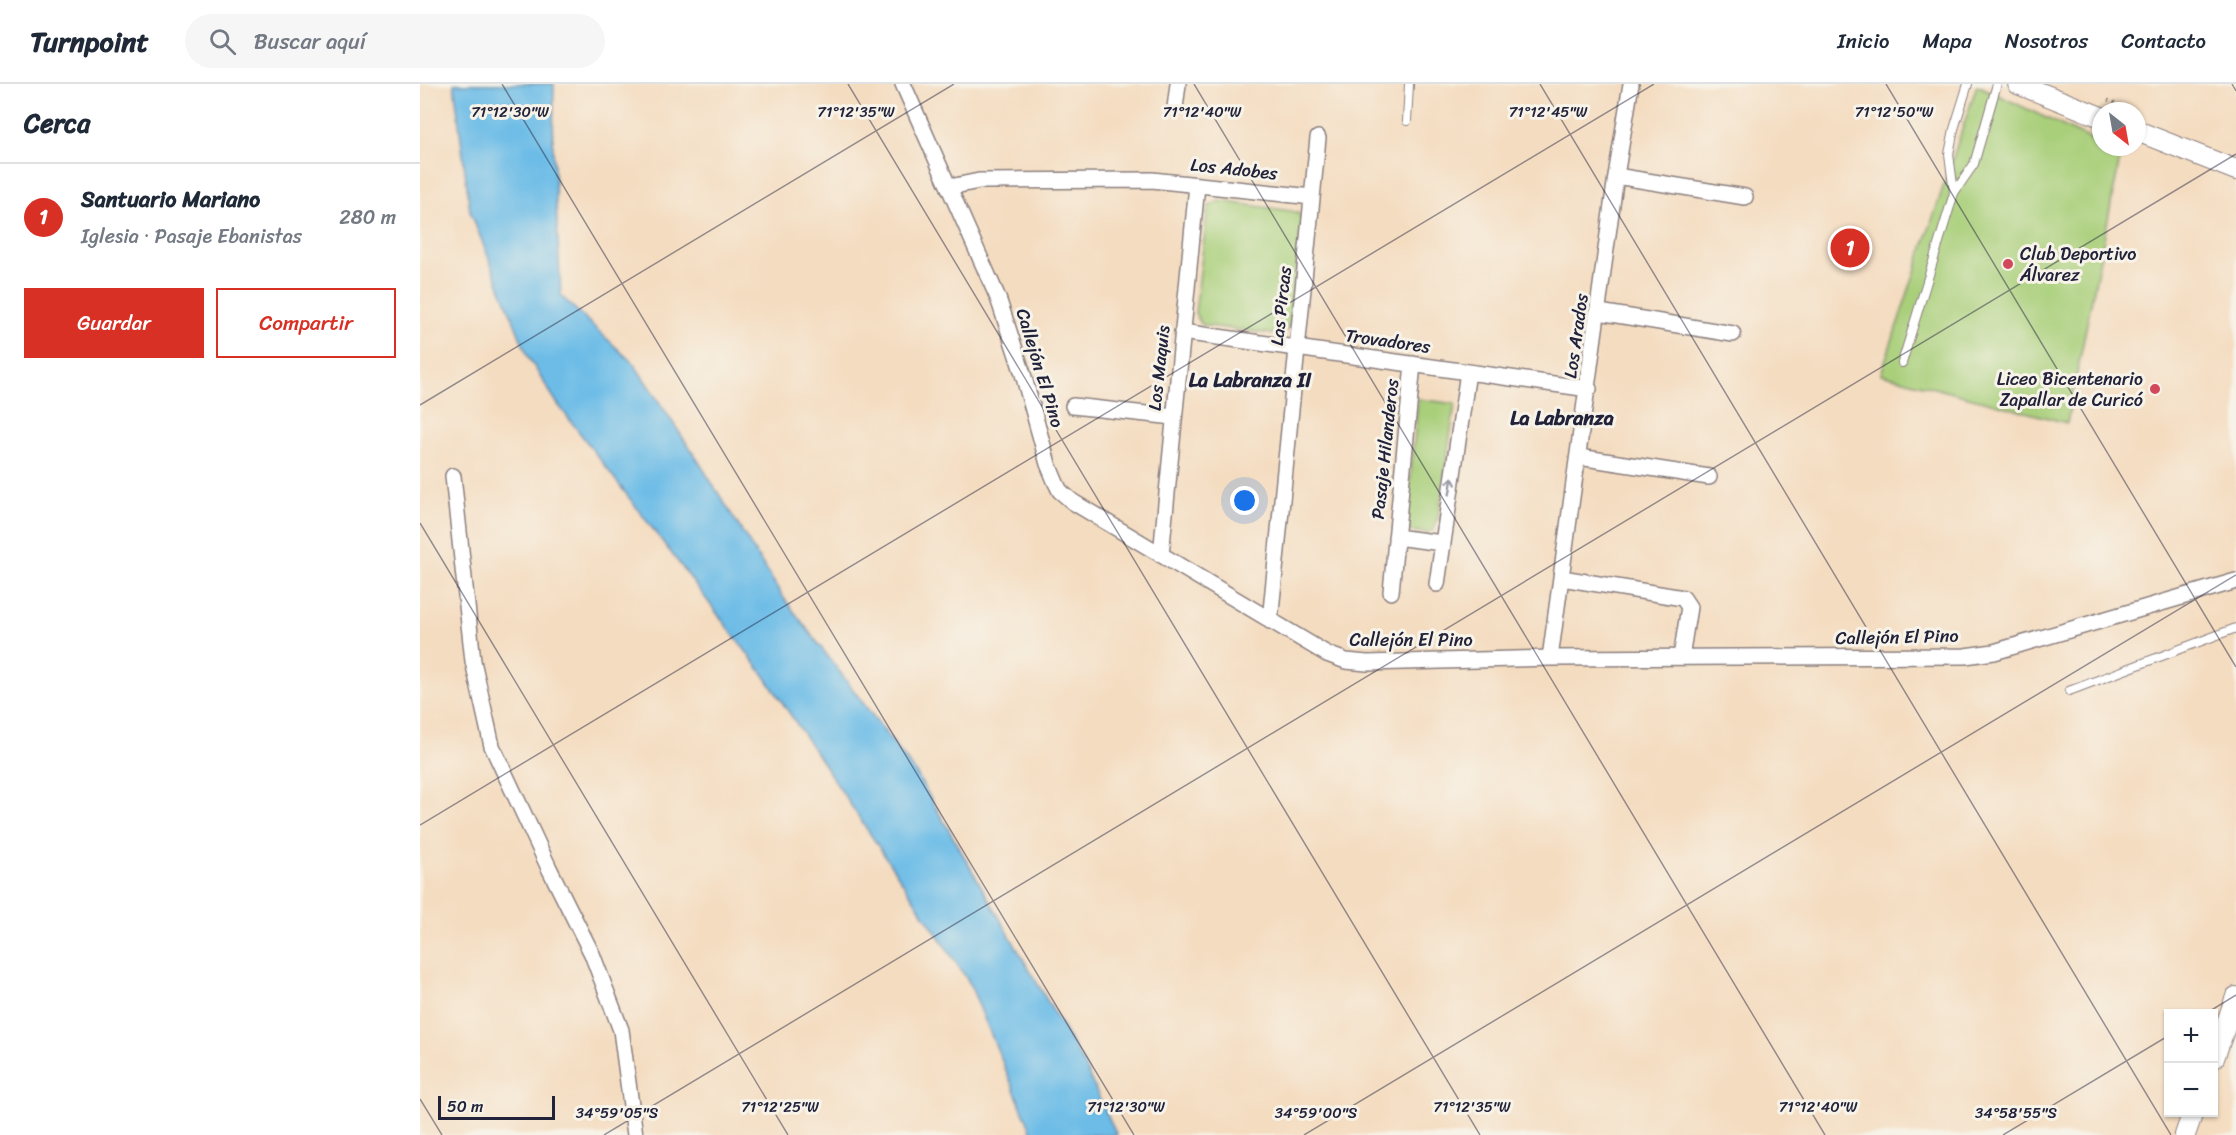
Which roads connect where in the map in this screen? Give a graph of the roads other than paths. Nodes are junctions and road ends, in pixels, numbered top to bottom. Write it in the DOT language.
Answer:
graph roads {
  1 [pos="903,84"];
  2 [pos="1178,84"];
  3 [pos="1409,84"];
  4 [pos="1968,84"];
  5 [pos="1997,84"];
  6 [pos="2018,84"];
  7 [pos="1632,86"];
  8 [pos="1176,108"];
  9 [pos="2092,113"];
  10 [pos="1407,121"];
  11 [pos="2146,135"];
  12 [pos="1318,138"];
  13 [pos="2236,170"];
  14 [pos="1616,176"];
  15 [pos="1197,185"];
  16 [pos="950,187"];
  17 [pos="1954,193"];
  18 [pos="1312,197"];
  19 [pos="1745,197"];
  20 [pos="1599,312"];
  21 [pos="1182,332"];
  22 [pos="1733,334"];
  23 [pos="1297,348"];
  24 [pos="1902,363"];
  25 [pos="1413,364"];
  26 [pos="1468,372"];
  27 [pos="1589,389"];
  28 [pos="1073,406"];
  29 [pos="1174,417"];
  30 [pos="1579,457"];
  31 [pos="453,476"];
  32 [pos="1708,477"];
  33 [pos="1396,537"];
  34 [pos="1442,543"];
  35 [pos="1161,555"];
  36 [pos="1562,578"];
  37 [pos="2236,581"];
  38 [pos="1437,584"];
  39 [pos="1390,592"];
  40 [pos="1270,621"];
  41 [pos="2236,628"];
  42 [pos="1681,657"];
  43 [pos="1550,658"];
  44 [pos="2069,691"];
  45 [pos="2236,997"];
  46 [pos="2218,1047"];
  47 [pos="2192,1117"];
  48 [pos="635,1135"];
  49 [pos="2185,1135"];
  1 -- 16 [label="street, Callejón El Pino"];
  2 -- 8 [label="street"];
  3 -- 10 [label="lane"];
  4 -- 17 [label="lane"];
  5 -- 17 [label="lane"];
  6 -- 9 [label="street"];
  7 -- 14 [label="street, Los Arados"];
  11 -- 13 [label="street"];
  12 -- 18 [label="street, Las Pircas"];
  14 -- 19 [label="street"];
  14 -- 20 [label="street, Los Arados"];
  15 -- 16 [label="street, Los Adobes"];
  15 -- 18 [label="street, Los Adobes"];
  15 -- 21 [label="street, Los Maquis"];
  16 -- 35 [label="street, Callejón El Pino"];
  17 -- 24 [label="lane"];
  18 -- 23 [label="street, Las Pircas"];
  20 -- 22 [label="street"];
  20 -- 27 [label="street, Los Arados"];
  21 -- 23 [label="street, Trovadores"];
  21 -- 29 [label="street, Los Maquis"];
  23 -- 25 [label="street, Trovadores"];
  23 -- 40 [label="street, Las Pircas"];
  25 -- 26 [label="street, Trovadores"];
  25 -- 33 [label="street, Pasaje Hilanderos"];
  26 -- 27 [label="street, Trovadores"];
  34 -- 26 [label="street, one-way"];
  27 -- 30 [label="street, Los Arados"];
  28 -- 29 [label="street"];
  29 -- 35 [label="street, Los Maquis"];
  30 -- 32 [label="street"];
  30 -- 36 [label="street, Los Arados"];
  31 -- 48 [label="street"];
  33 -- 34 [label="street, Pasaje Hilanderos"];
  33 -- 39 [label="street, Pasaje Hilanderos"];
  34 -- 38 [label="street"];
  35 -- 40 [label="street, Callejón El Pino"];
  36 -- 42 [label="street"];
  36 -- 43 [label="street, Los Arados"];
  37 -- 42 [label="street, Callejón El Pino"];
  40 -- 43 [label="street, Callejón El Pino"];
  41 -- 44 [label="lane"];
  42 -- 43 [label="street, Callejón El Pino"];
  45 -- 46 [label="street"];
  47 -- 49 [label="street"];
}
